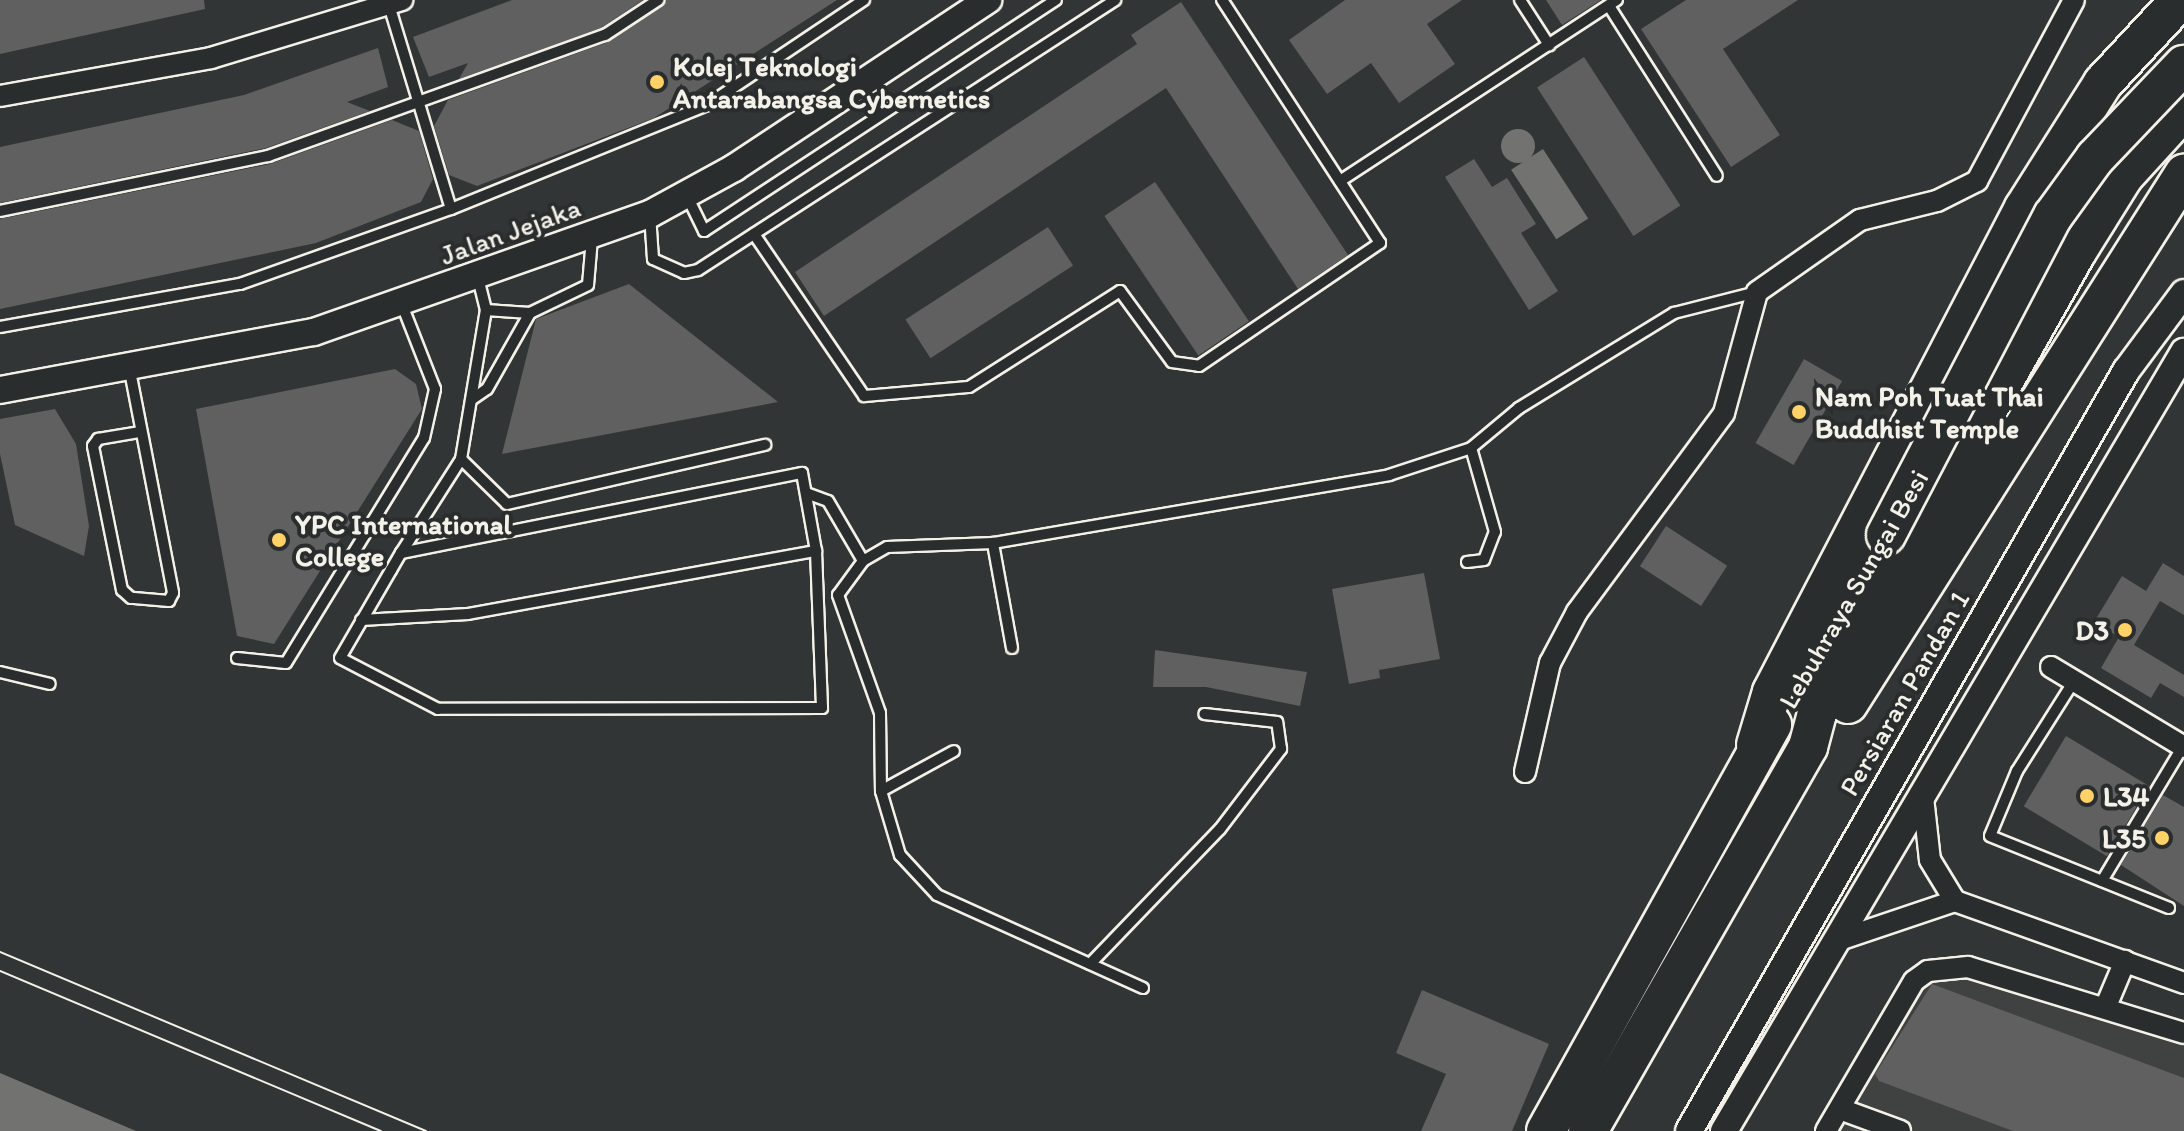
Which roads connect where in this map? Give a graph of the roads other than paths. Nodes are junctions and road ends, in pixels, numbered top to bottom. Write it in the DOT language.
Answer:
graph roads {
  1 [pos="658,0"];
  2 [pos="864,0"];
  3 [pos="988,0"];
  4 [pos="1056,0"];
  5 [pos="1115,0"];
  6 [pos="1520,0"];
  7 [pos="2074,0"];
  8 [pos="2180,0"];
  9 [pos="395,2"];
  10 [pos="1227,2"];
  11 [pos="1613,3"];
  12 [pos="1549,45"];
  13 [pos="2184,67"];
  14 [pos="2103,83"];
  15 [pos="0,96"];
  16 [pos="418,101"];
  17 [pos="2184,110"];
  18 [pos="2184,174"];
  19 [pos="1717,176"];
  20 [pos="1340,181"];
  21 [pos="687,196"];
  22 [pos="451,209"];
  23 [pos="0,211"];
  24 [pos="650,214"];
  25 [pos="754,234"];
  26 [pos="593,235"];
  27 [pos="478,277"];
  28 [pos="1757,292"];
  29 [pos="2184,293"];
  30 [pos="402,305"];
  31 [pos="486,310"];
  32 [pos="530,313"];
  33 [pos="0,327"];
  34 [pos="2184,352"];
  35 [pos="129,366"];
  36 [pos="0,390"];
  37 [pos="471,400"];
  38 [pos="140,432"];
  39 [pos="765,445"];
  40 [pos="1471,448"];
  41 [pos="461,459"];
  42 [pos="806,493"];
  43 [pos="993,543"];
  44 [pos="816,551"];
  45 [pos="401,553"];
  46 [pos="863,561"];
  47 [pos="1467,562"];
  48 [pos="361,620"];
  49 [pos="1012,648"];
  50 [pos="237,658"];
  51 [pos="2051,667"];
  52 [pos="0,672"];
  53 [pos="2074,680"];
  54 [pos="50,684"];
  55 [pos="1204,714"];
  56 [pos="1756,745"];
  57 [pos="2184,746"];
  58 [pos="1808,747"];
  59 [pos="954,751"];
  60 [pos="1525,772"];
  61 [pos="881,791"];
  62 [pos="1923,797"];
  63 [pos="2102,881"];
  64 [pos="1955,901"];
  65 [pos="2169,908"];
  66 [pos="1836,941"];
  67 [pos="2125,961"];
  68 [pos="1090,964"];
  69 [pos="2184,983"];
  70 [pos="1143,988"];
  71 [pos="2106,1006"];
  72 [pos="2184,1033"];
  73 [pos="1840,1109"];
  74 [pos="1546,1131"];
  75 [pos="1588,1131"];
  76 [pos="1689,1131"];
  77 [pos="1724,1131"];
  78 [pos="1826,1131"];
  79 [pos="1900,1131"];
  1 -- 16 [label="lane"];
  2 -- 22 [label="lane"];
  3 -- 21 [label="street, Jalan Jejaka"];
  4 -- 21 [label="lane"];
  5 -- 25 [label="lane"];
  6 -- 12 [label="lane"];
  7 -- 28 [label="street"];
  8 -- 14 [label="highway"];
  9 -- 15 [label="street"];
  9 -- 16 [label="lane"];
  10 -- 20 [label="lane"];
  11 -- 12 [label="lane"];
  11 -- 19 [label="lane"];
  12 -- 20 [label="lane"];
  13 -- 14 [label="highway"];
  13 -- 56 [label="highway, Lebuhraya Sungai Besi, bridge"];
  14 -- 56 [label="highway"];
  16 -- 22 [label="lane"];
  16 -- 23 [label="lane"];
  17 -- 58 [label="highway, Lebuhraya Sungai Besi"];
  18 -- 58 [label="highway"];
  20 -- 25 [label="lane"];
  21 -- 24 [label="street, Jalan Jejaka"];
  22 -- 33 [label="lane"];
  24 -- 25 [label="lane"];
  24 -- 26 [label="street, Jalan Jejaka"];
  26 -- 27 [label="street, Jalan Jejaka"];
  26 -- 32 [label="lane"];
  27 -- 30 [label="street, Jalan Jejaka"];
  27 -- 31 [label="lane"];
  28 -- 40 [label="lane"];
  28 -- 60 [label="street"];
  29 -- 76 [label="street, Persiaran Pandan 1"];
  30 -- 35 [label="street, Jalan Jejaka"];
  30 -- 50 [label="lane"];
  31 -- 32 [label="lane"];
  31 -- 37 [label="lane"];
  32 -- 37 [label="lane"];
  34 -- 62 [label="street"];
  35 -- 36 [label="street, Jalan Jejaka"];
  35 -- 38 [label="lane"];
  37 -- 41 [label="lane"];
  38 -- 38 [label="lane"];
  39 -- 41 [label="lane"];
  40 -- 43 [label="lane"];
  40 -- 47 [label="lane"];
  41 -- 45 [label="lane"];
  42 -- 44 [label="lane"];
  42 -- 45 [label="lane"];
  42 -- 46 [label="lane"];
  43 -- 46 [label="lane"];
  43 -- 49 [label="lane"];
  44 -- 48 [label="lane"];
  44 -- 48 [label="lane"];
  45 -- 48 [label="lane"];
  46 -- 61 [label="lane"];
  51 -- 53 [label="street"];
  52 -- 54 [label="lane"];
  53 -- 57 [label="street"];
  53 -- 63 [label="lane"];
  55 -- 68 [label="lane"];
  56 -- 74 [label="highway, Lebuhraya Sungai Besi"];
  57 -- 63 [label="lane"];
  58 -- 75 [label="highway, Lebuhraya Sungai Besi"];
  59 -- 61 [label="lane"];
  61 -- 68 [label="lane"];
  62 -- 64 [label="street"];
  62 -- 66 [label="street"];
  63 -- 65 [label="lane"];
  64 -- 66 [label="street"];
  64 -- 67 [label="street"];
  66 -- 77 [label="street"];
  67 -- 69 [label="street"];
  67 -- 71 [label="street"];
  68 -- 70 [label="lane"];
  71 -- 72 [label="street"];
  71 -- 73 [label="street"];
  73 -- 78 [label="street"];
  73 -- 79 [label="street"];
}
